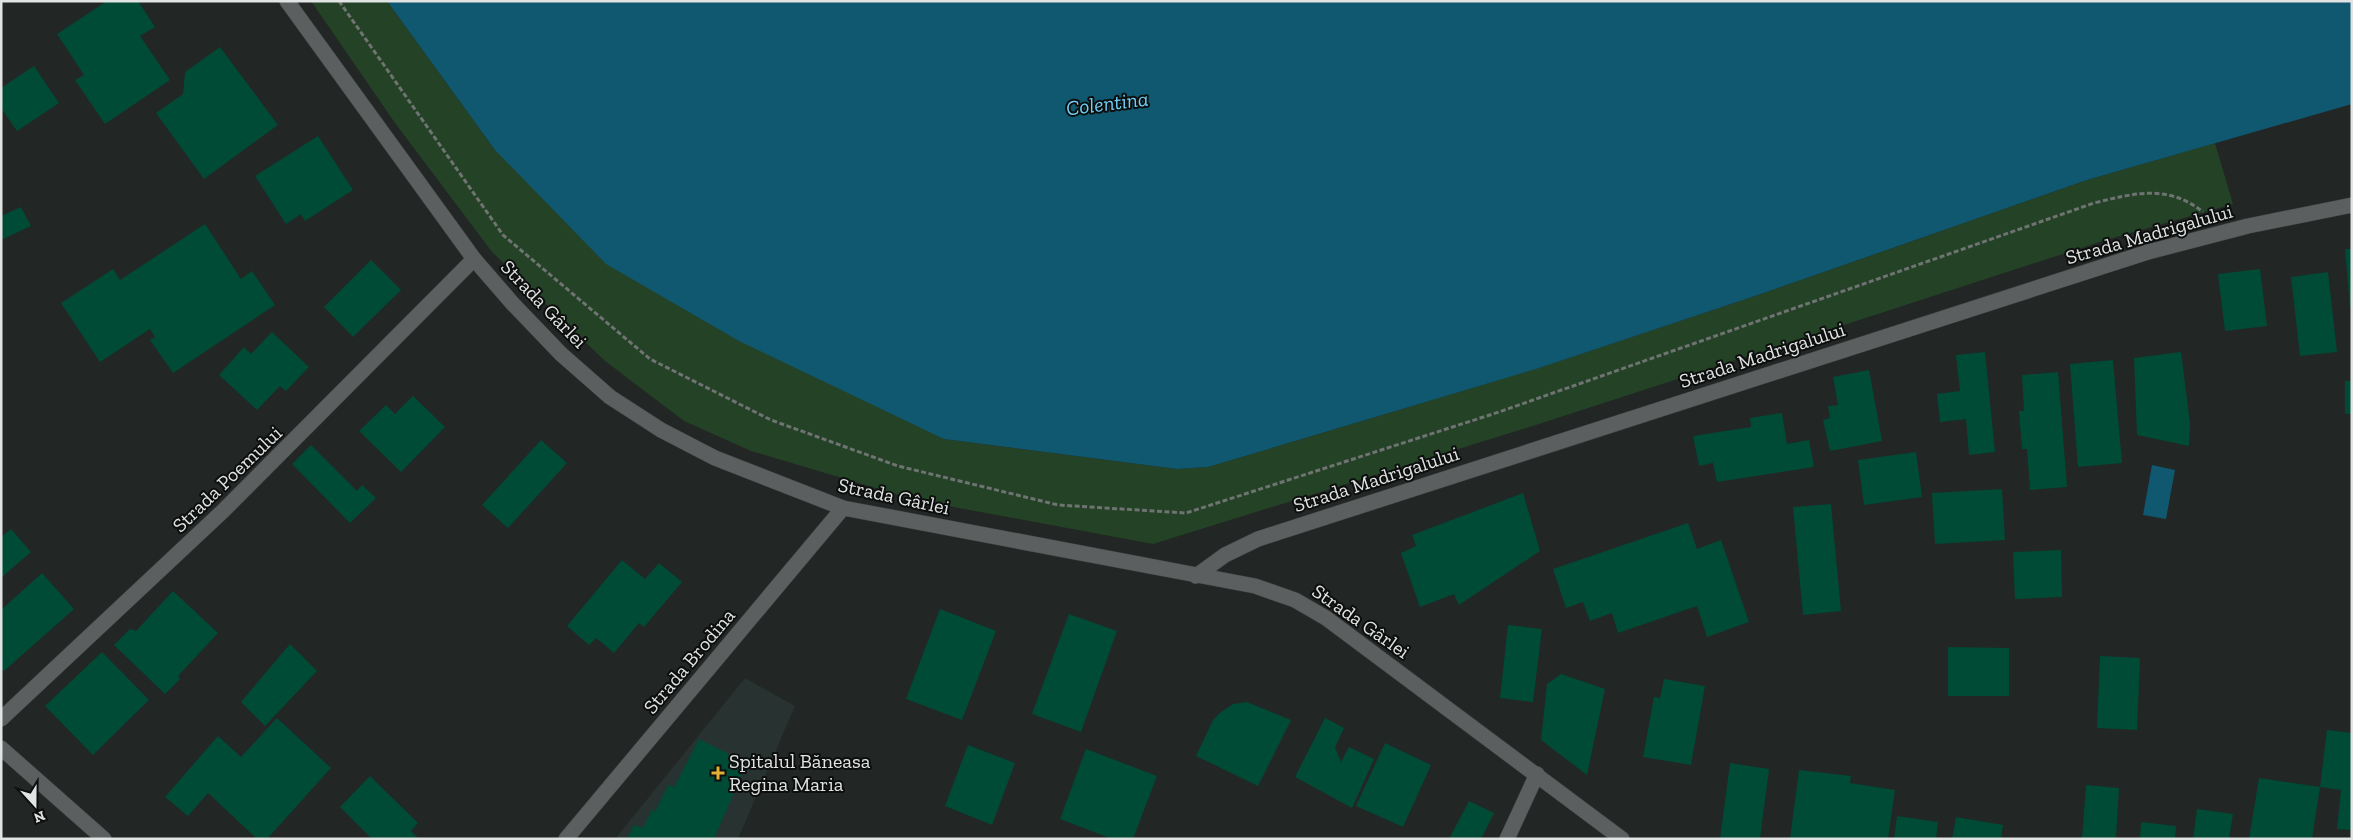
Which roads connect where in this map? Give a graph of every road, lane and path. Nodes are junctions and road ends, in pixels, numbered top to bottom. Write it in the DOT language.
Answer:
graph roads {
  1 [pos="287,1"];
  2 [pos="339,1"];
  3 [pos="2352,205"];
  4 [pos="2227,231"];
  5 [pos="474,259"];
  6 [pos="843,508"];
  7 [pos="1196,576"];
  8 [pos="1,719"];
  9 [pos="1,748"];
  10 [pos="1537,774"];
  11 [pos="104,839"];
  12 [pos="566,839"];
  13 [pos="1507,839"];
  14 [pos="1622,839"];
  1 -- 5 [label="street, Strada Gârlei"];
  2 -- 4 [label="path"];
  3 -- 4 [label="street, Strada Madrigalului"];
  4 -- 7 [label="street, Strada Madrigalului"];
  5 -- 6 [label="street, Strada Gârlei"];
  5 -- 8 [label="street, Strada Poemului"];
  6 -- 7 [label="street, Strada Gârlei"];
  6 -- 12 [label="street, Strada Brodina"];
  7 -- 10 [label="street, Strada Gârlei"];
  9 -- 11 [label="street"];
  10 -- 13 [label="street"];
  10 -- 14 [label="street, Strada Gârlei"];
}
